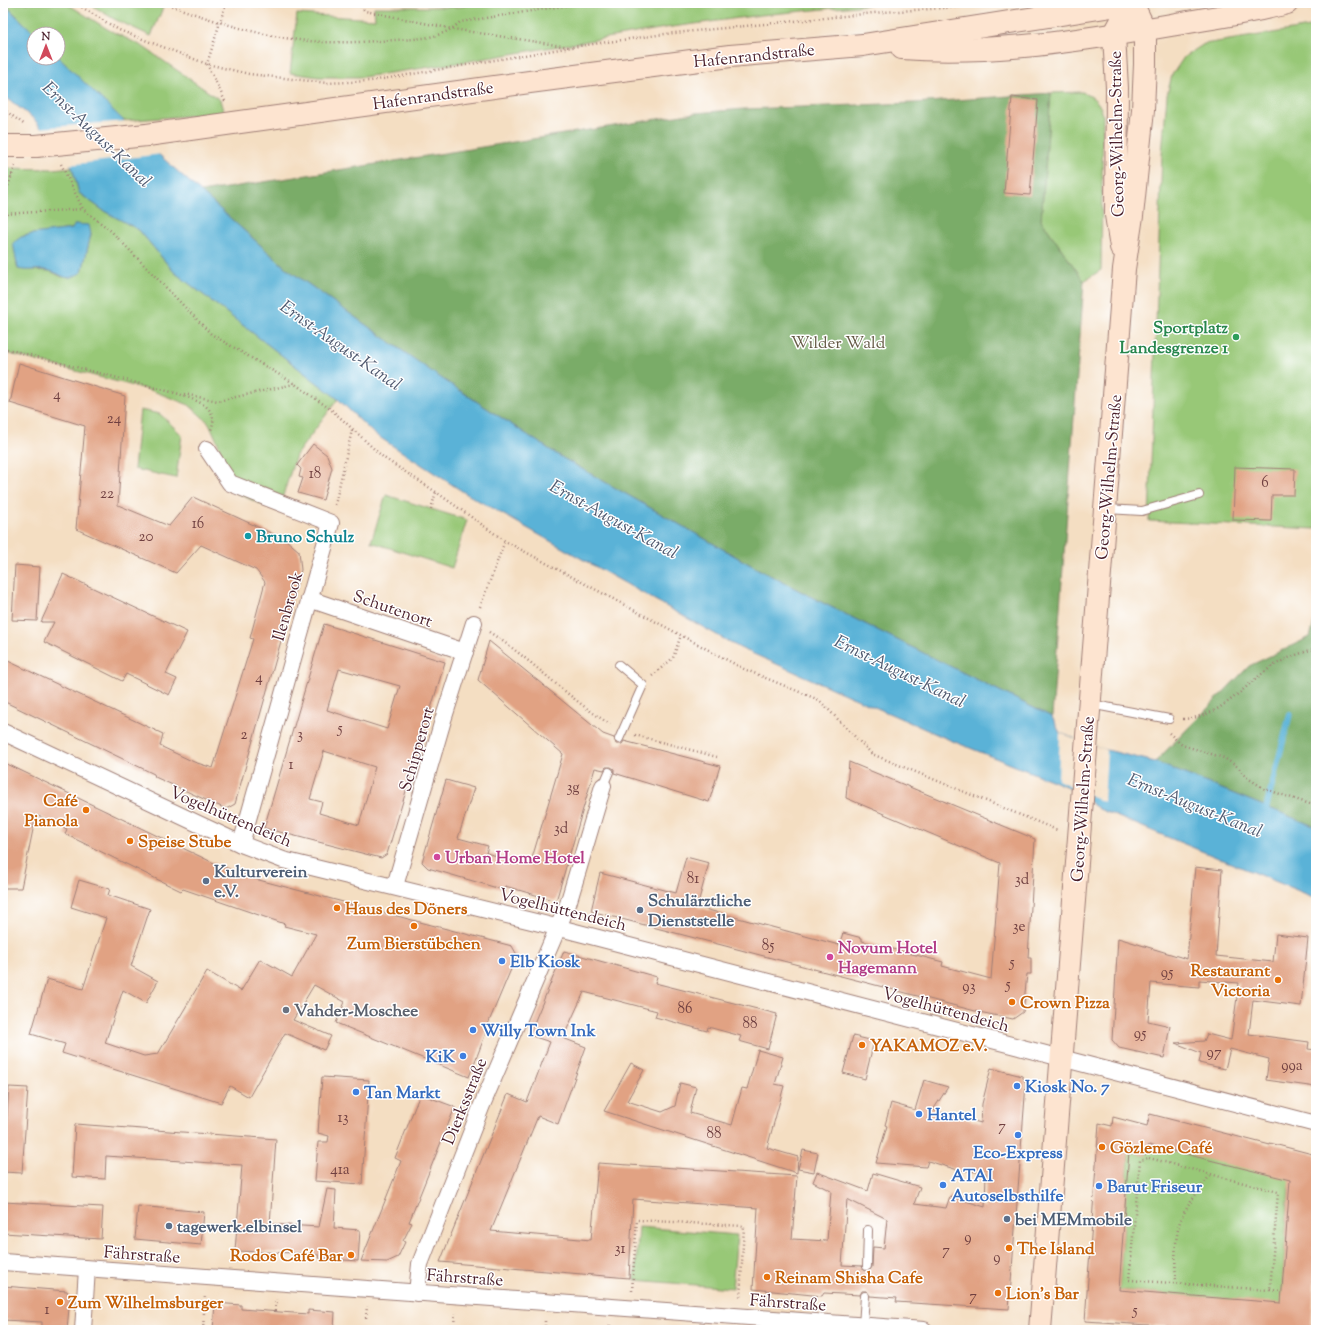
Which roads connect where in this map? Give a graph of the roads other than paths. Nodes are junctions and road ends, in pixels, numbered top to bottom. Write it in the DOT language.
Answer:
graph roads {
  1 [pos="1131,3"];
  2 [pos="1287,3"];
  3 [pos="1145,30"];
  4 [pos="1114,35"];
  5 [pos="863,45"];
  6 [pos="3,146"];
  7 [pos="1124,269"];
  8 [pos="207,449"];
  9 [pos="1199,495"];
  10 [pos="1105,509"];
  11 [pos="309,599"];
  12 [pos="474,624"];
  13 [pos="465,652"];
  14 [pos="619,665"];
  15 [pos="1089,704"];
  16 [pos="1168,720"];
  17 [pos="3,732"];
  18 [pos="621,736"];
  19 [pos="606,779"];
  20 [pos="241,844"];
  21 [pos="395,886"];
  22 [pos="556,927"];
  23 [pos="1062,1059"];
  24 [pos="1316,1124"];
  25 [pos="868,1230"];
  26 [pos="3,1262"];
  27 [pos="867,1266"];
  28 [pos="87,1269"];
  29 [pos="417,1293"];
  30 [pos="865,1296"];
  31 [pos="741,1324"];
  32 [pos="863,1326"];
  33 [pos="83,1330"];
  34 [pos="924,1330"];
  35 [pos="1040,1330"];
  1 -- 3 [label="street, Georg-Wilhelm-Straße"];
  1 -- 4 [label="street, Georg-Wilhelm-Straße"];
  1 -- 5 [label="street, Hafenrandstraße"];
  2 -- 3 [label="street, Hafenrandstraße"];
  3 -- 4 [label="street, Hafenrandstraße"];
  3 -- 7 [label="street, Georg-Wilhelm-Straße"];
  4 -- 5 [label="street, Hafenrandstraße"];
  4 -- 7 [label="street, Georg-Wilhelm-Straße"];
  5 -- 6 [label="street, Hafenrandstraße, bridge"];
  7 -- 10 [label="street, Georg-Wilhelm-Straße"];
  8 -- 11 [label="street, Ilenbrook"];
  9 -- 10 [label="lane"];
  10 -- 15 [label="street, Georg-Wilhelm-Straße"];
  11 -- 13 [label="street, Schutenort"];
  11 -- 20 [label="street, Ilenbrook"];
  12 -- 13 [label="street, Schipperort"];
  13 -- 21 [label="street, Schipperort"];
  14 -- 18 [label="lane"];
  15 -- 16 [label="lane"];
  15 -- 23 [label="street, Georg-Wilhelm-Straße"];
  17 -- 20 [label="street, Vogelhüttendeich"];
  19 -- 22 [label="street, Dierksstraße"];
  20 -- 21 [label="street, Vogelhüttendeich"];
  21 -- 22 [label="street, Vogelhüttendeich"];
  22 -- 23 [label="street, Vogelhüttendeich"];
  22 -- 29 [label="street, Dierksstraße"];
  23 -- 24 [label="street, Vogelhüttendeich"];
  23 -- 35 [label="street, Georg-Wilhelm-Straße"];
  25 -- 27 [label="lane"];
  26 -- 28 [label="street, Fährstraße"];
  28 -- 29 [label="street, Fährstraße"];
  28 -- 33 [label="street"];
  29 -- 31 [label="street, Fährstraße"];
  30 -- 32 [label="lane"];
  31 -- 32 [label="street, Fährstraße"];
  32 -- 34 [label="street, Fährstraße"];
}
